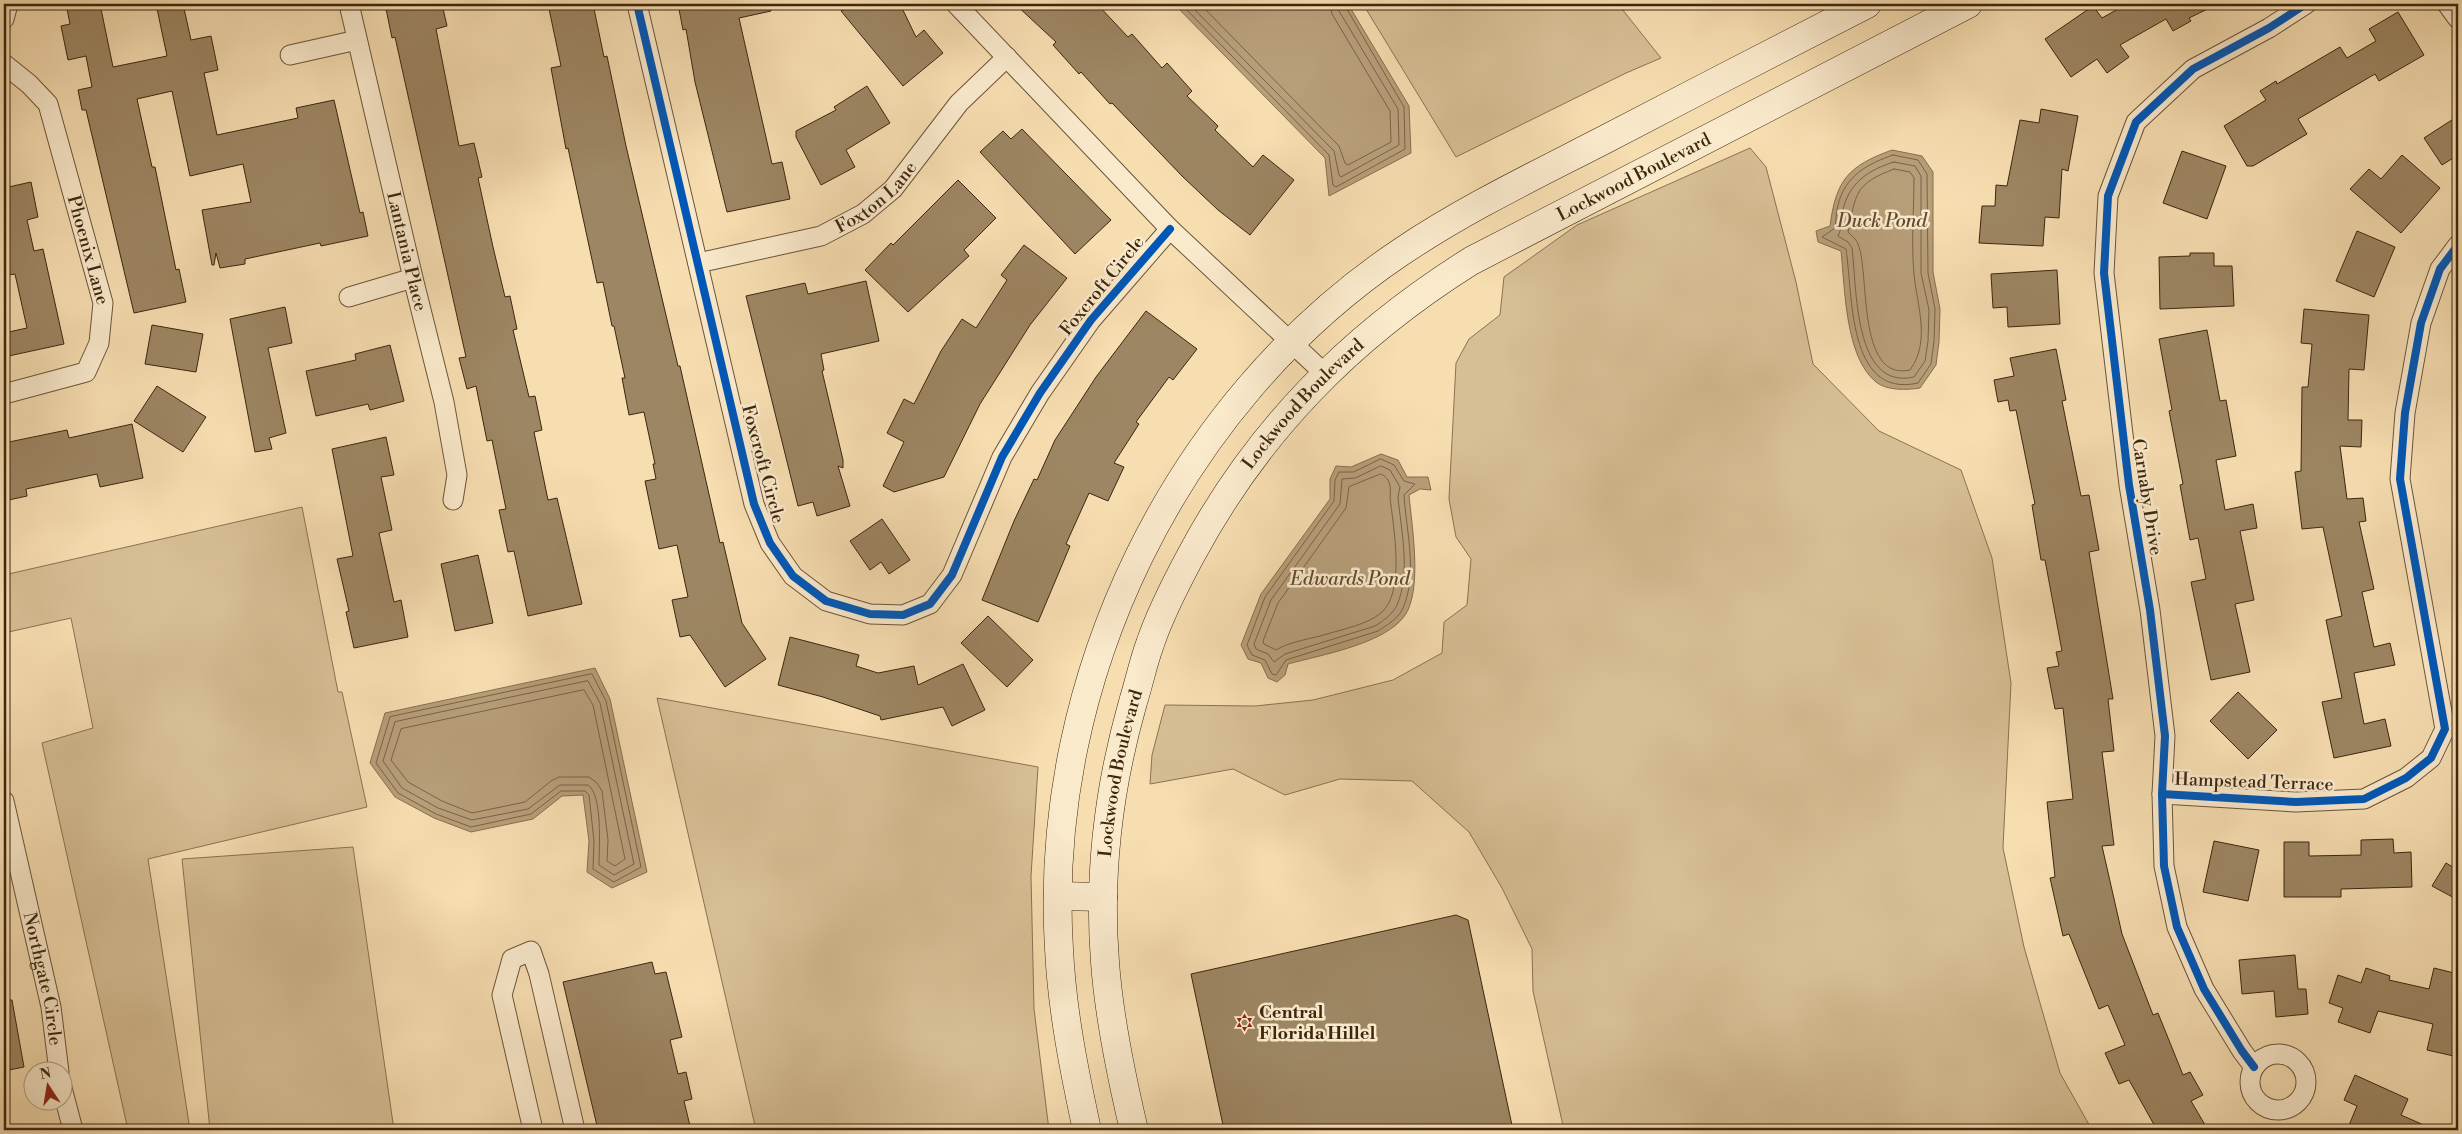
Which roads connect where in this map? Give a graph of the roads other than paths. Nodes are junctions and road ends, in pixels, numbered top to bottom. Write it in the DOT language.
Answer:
graph roads {
  1 [pos="8,4"];
  2 [pos="349,4"];
  3 [pos="637,4"];
  4 [pos="956,4"];
  5 [pos="1867,4"];
  6 [pos="1968,4"];
  7 [pos="2306,4"];
  8 [pos="2447,4"];
  9 [pos="4,19"];
  10 [pos="2458,19"];
  11 [pos="357,40"];
  12 [pos="290,55"];
  13 [pos="1007,57"];
  14 [pos="4,64"];
  15 [pos="1170,229"];
  16 [pos="2458,245"];
  17 [pos="698,263"];
  18 [pos="413,278"];
  19 [pos="349,297"];
  20 [pos="1290,344"];
  21 [pos="1325,374"];
  22 [pos="4,394"];
  23 [pos="453,500"];
  24 [pos="2162,794"];
  25 [pos="4,801"];
  26 [pos="1058,896"];
  27 [pos="1103,897"];
  28 [pos="58,1062"];
  29 [pos="2254,1067"];
  30 [pos="69,1112"];
  31 [pos="74,1130"];
  32 [pos="533,1130"];
  33 [pos="575,1130"];
  34 [pos="1087,1130"];
  35 [pos="1134,1130"];
  1 -- 9 [label="street"];
  2 -- 11 [label="street, Lantania Place"];
  3 -- 17 [label="street, Foxcroft Circle"];
  4 -- 13 [label="street"];
  5 -- 20 [label="main road"];
  6 -- 21 [label="main road, Lockwood Boulevard"];
  7 -- 24 [label="street, Carnaby Drive"];
  8 -- 10 [label="street"];
  11 -- 12 [label="street"];
  11 -- 18 [label="street, Lantania Place"];
  13 -- 15 [label="street"];
  13 -- 17 [label="street, Foxton Lane"];
  14 -- 22 [label="street, Phoenix Lane"];
  15 -- 17 [label="street, Foxcroft Circle"];
  15 -- 20 [label="street"];
  16 -- 24 [label="street, Hampstead Terrace"];
  18 -- 19 [label="street"];
  18 -- 23 [label="street, Lantania Place"];
  20 -- 21 [label="street"];
  20 -- 26 [label="main road"];
  21 -- 27 [label="main road, Lockwood Boulevard"];
  24 -- 29 [label="street, Carnaby Drive"];
  25 -- 28 [label="street, Northgate Circle"];
  26 -- 27 [label="main road"];
  26 -- 34 [label="main road"];
  27 -- 35 [label="main road, Lockwood Boulevard"];
  30 -- 31 [label="street"];
  32 -- 33 [label="street"];
}
